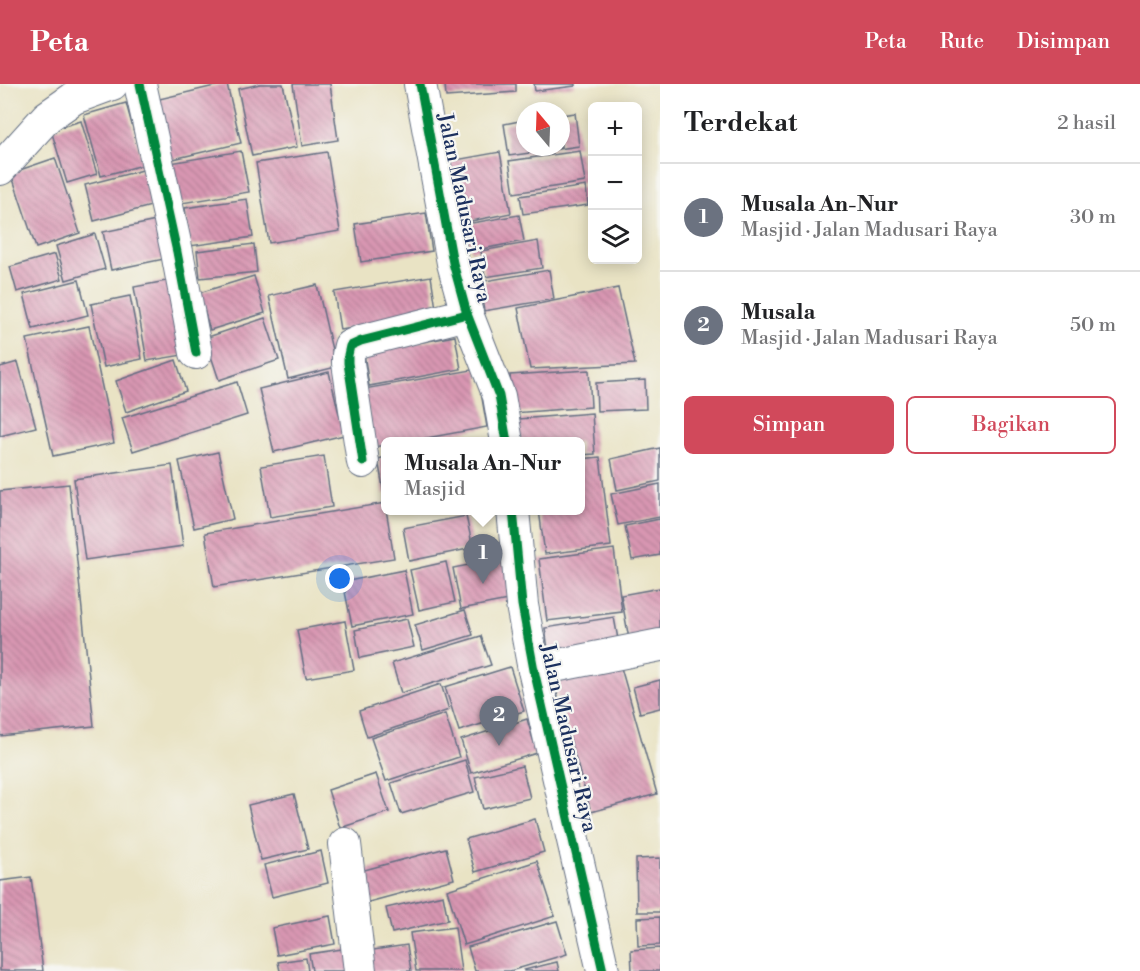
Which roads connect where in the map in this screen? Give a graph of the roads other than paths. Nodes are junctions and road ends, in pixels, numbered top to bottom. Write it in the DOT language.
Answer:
graph roads {
  1 [pos="112,84"];
  2 [pos="141,84"];
  3 [pos="420,84"];
  4 [pos="0,169"];
  5 [pos="467,314"];
  6 [pos="196,353"];
  7 [pos="506,437"];
  8 [pos="363,462"];
  9 [pos="513,515"];
  10 [pos="660,645"];
  11 [pos="534,670"];
  12 [pos="345,844"];
  13 [pos="360,971"];
  14 [pos="603,971"];
  1 -- 4 [label="street"];
  2 -- 6 [label="street"];
  3 -- 5 [label="street, Jalan Madusari Raya"];
  5 -- 7 [label="street, Jalan Madusari Raya"];
  5 -- 8 [label="street"];
  9 -- 11 [label="street, Jalan Madusari Raya"];
  10 -- 11 [label="street"];
  11 -- 14 [label="street, Jalan Madusari Raya"];
  12 -- 13 [label="street"];
}
